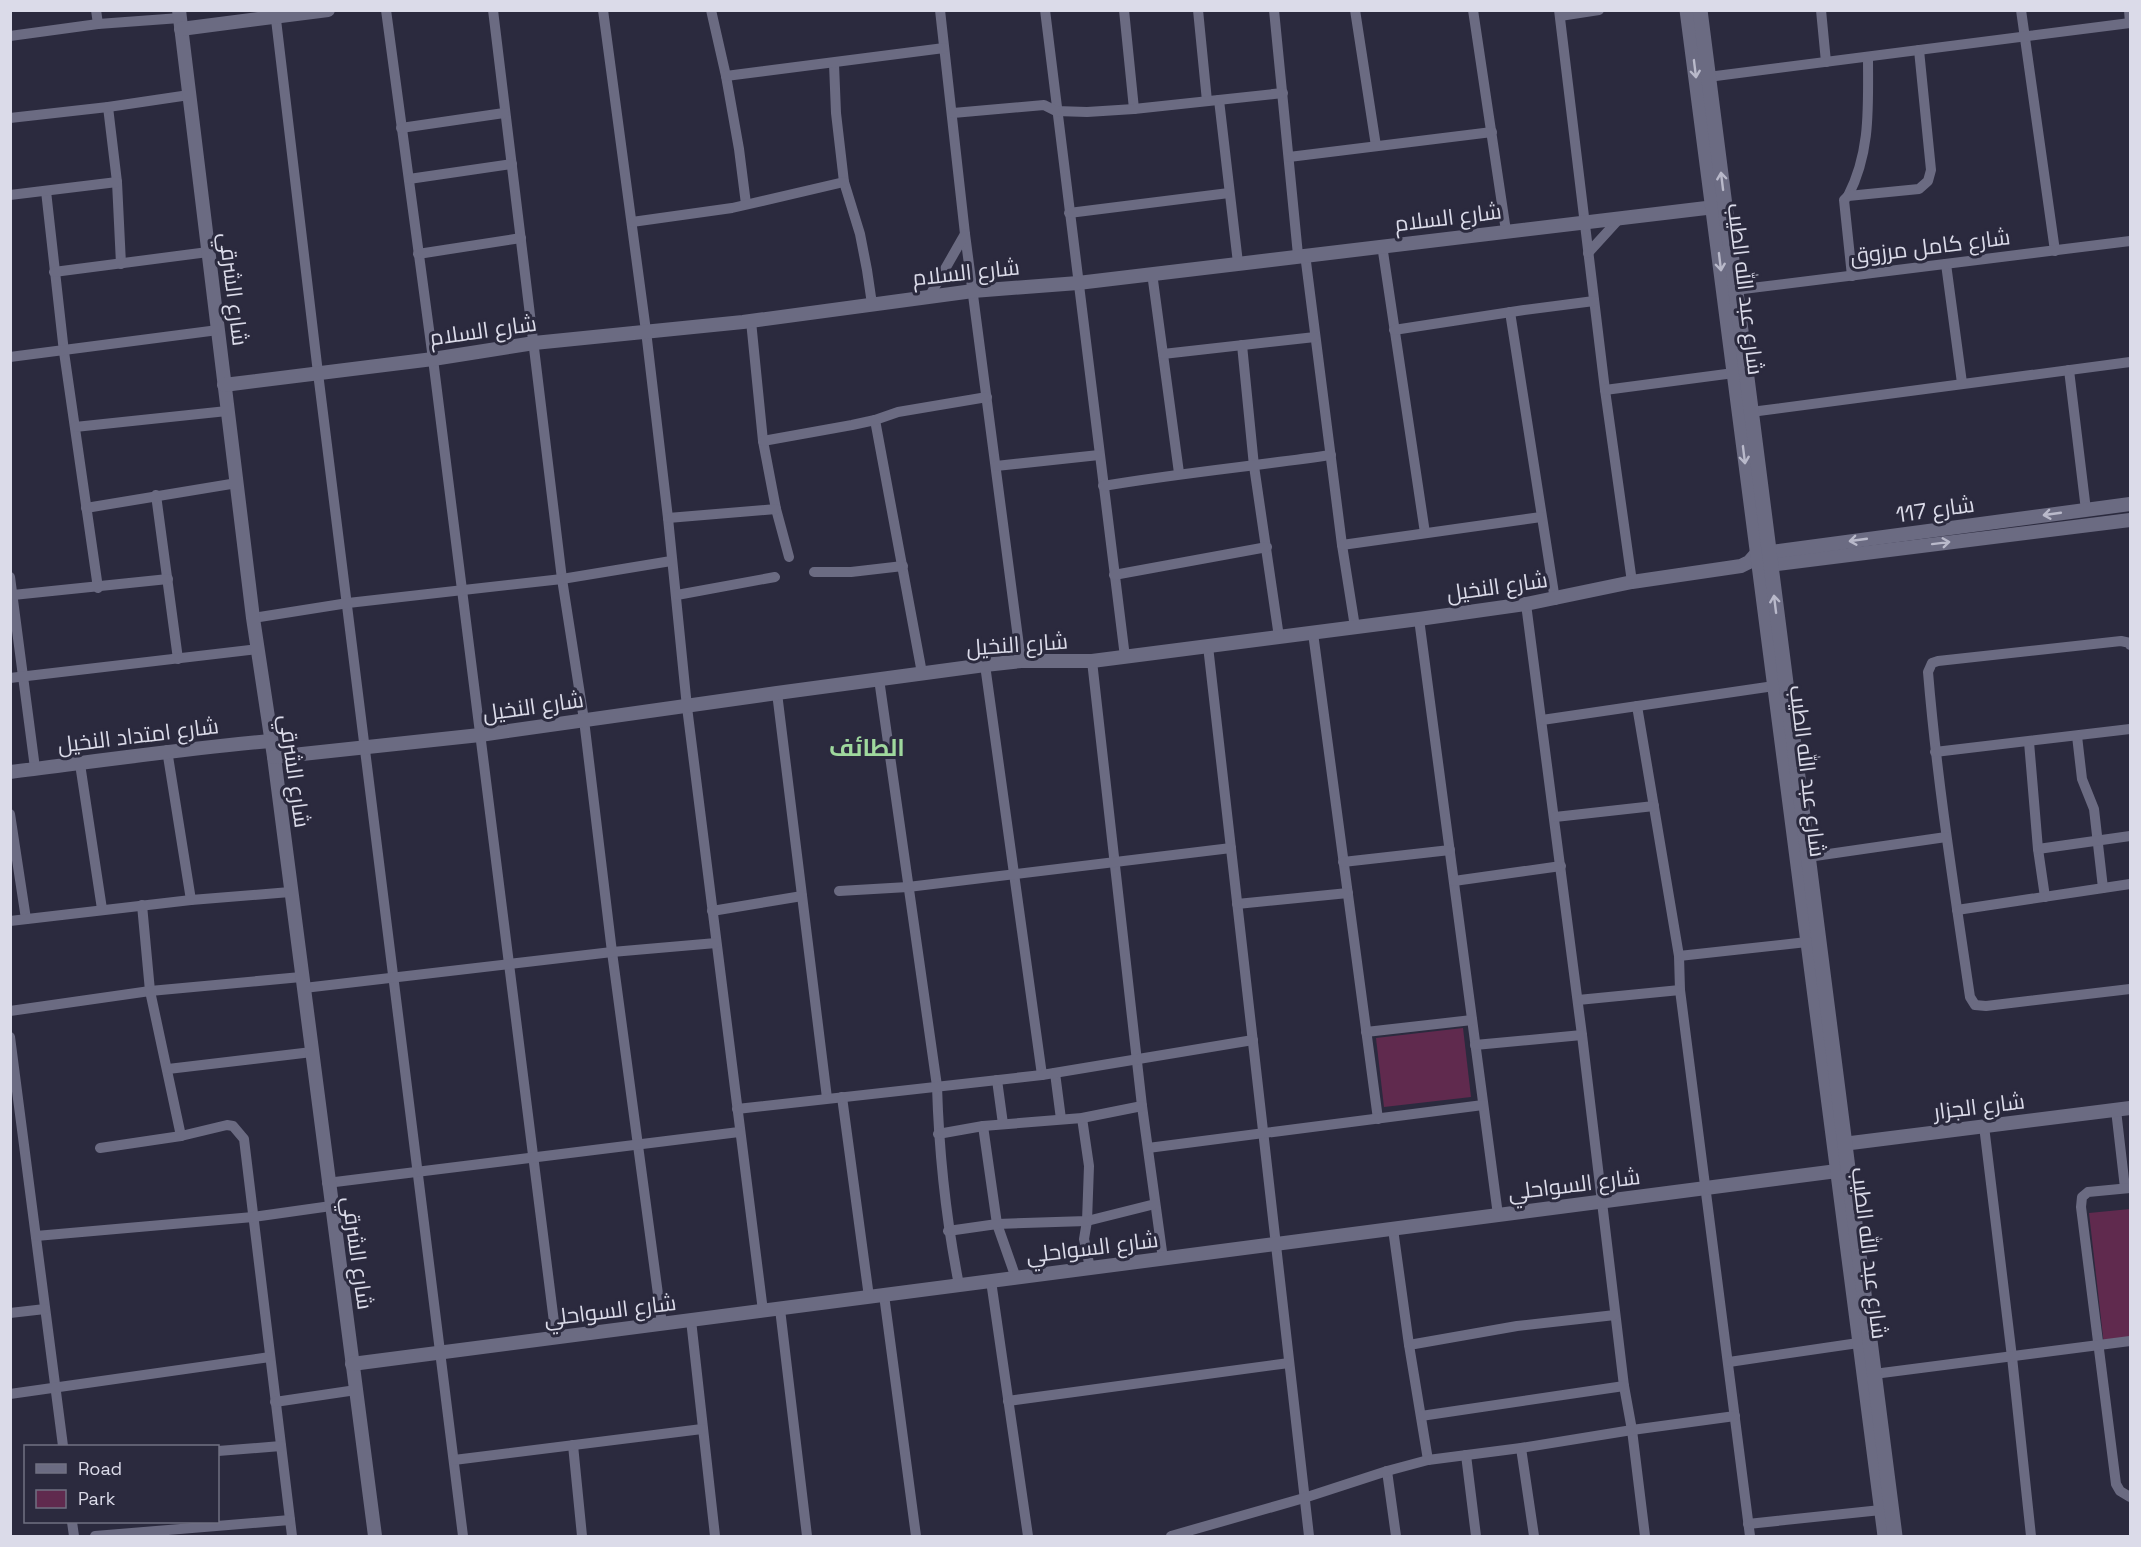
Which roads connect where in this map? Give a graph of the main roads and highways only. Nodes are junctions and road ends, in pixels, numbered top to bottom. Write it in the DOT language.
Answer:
graph roads {
  1 [pos="1687,10"];
  2 [pos="1700,10"];
  3 [pos="1719,206"];
  4 [pos="1760,560"];
  5 [pos="1788,753"];
  6 [pos="1839,1144"];
  7 [pos="1864,1342"];
  8 [pos="1884,1536"];
  9 [pos="1895,1536"];
  1 -- 3 [label="main road, شارع عبد الله الطيب, one-way"];
  3 -- 2 [label="main road, شارع عبد الله الطيب, one-way"];
  3 -- 4 [label="main road, شارع عبد الله الطيب, one-way"];
  3 -- 4 [label="main road, شارع عبد الله الطيب"];
  5 -- 4 [label="main road, شارع عبد الله الطيب, one-way"];
  4 -- 5 [label="main road, شارع عبد الله الطيب"];
  5 -- 6 [label="main road, شارع عبد الله الطيب"];
  5 -- 6 [label="main road, شارع عبد الله الطيب"];
  6 -- 7 [label="main road, شارع عبد الله الطيب"];
  7 -- 8 [label="main road, شارع عبد الله الطيب"];
  7 -- 9 [label="main road, شارع عبد الله الطيب"];
}
